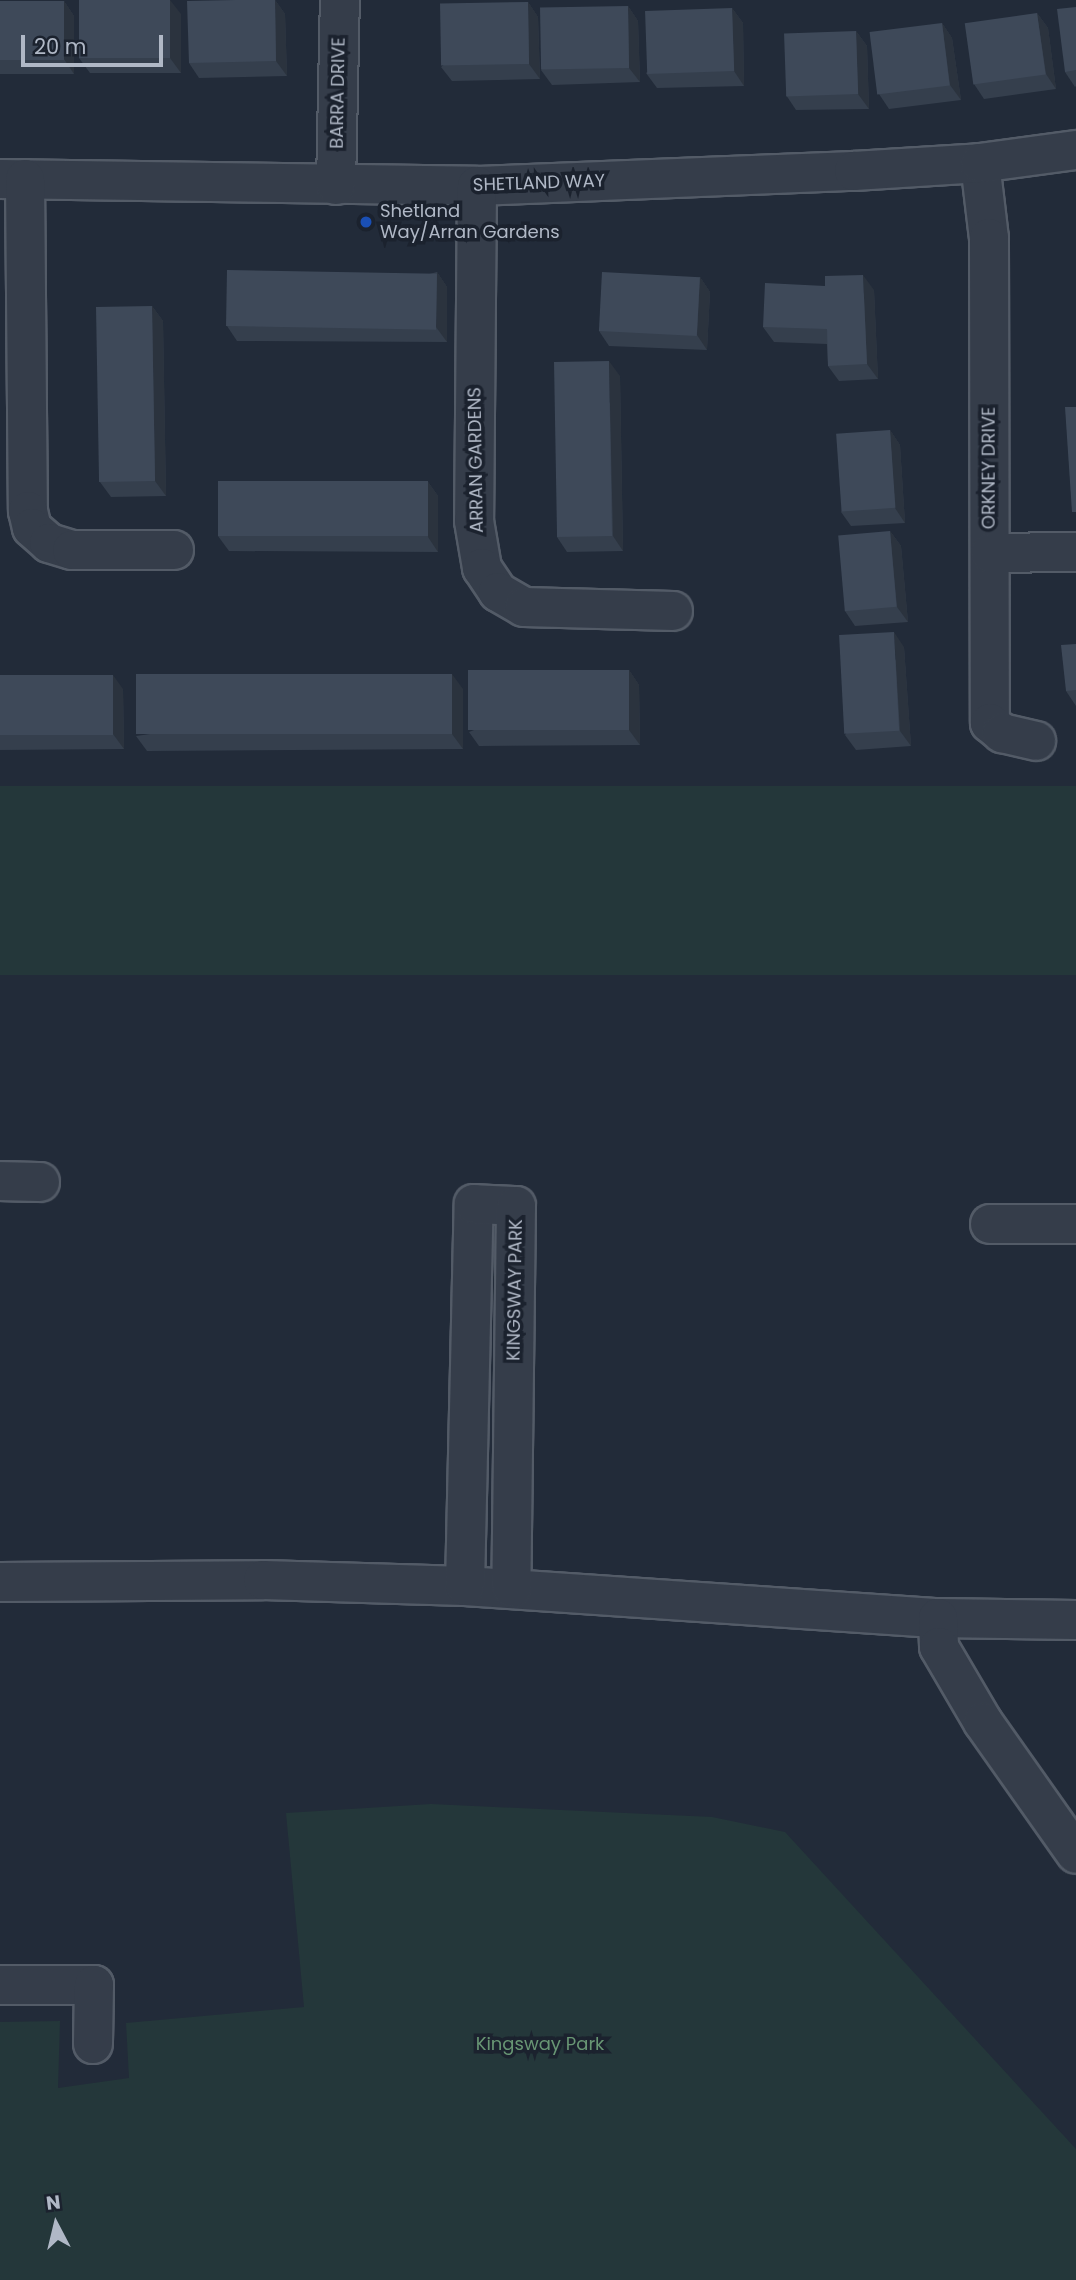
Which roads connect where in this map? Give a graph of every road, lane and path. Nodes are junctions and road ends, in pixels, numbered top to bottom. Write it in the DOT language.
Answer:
graph roads {
  1 [pos="340,0"];
  2 [pos="1076,150"];
  3 [pos="980,163"];
  4 [pos="13,179"];
  5 [pos="336,185"];
  6 [pos="477,186"];
  7 [pos="174,550"];
  8 [pos="1076,552"];
  9 [pos="990,553"];
  10 [pos="673,611"];
  11 [pos="1036,741"];
  12 [pos="0,1181"];
  13 [pos="40,1182"];
  14 [pos="990,1224"];
  15 [pos="1076,1224"];
  16 [pos="0,1582"];
  17 [pos="465,1586"];
  18 [pos="511,1588"];
  19 [pos="938,1618"];
  20 [pos="1076,1619"];
  21 [pos="1076,1854"];
  22 [pos="0,1985"];
  23 [pos="93,2044"];
  1 -- 5 [label="street, BARRA DRIVE"];
  2 -- 3 [label="street, SHETLAND WAY"];
  3 -- 6 [label="street, SHETLAND WAY"];
  3 -- 9 [label="street, ORKNEY DRIVE"];
  4 -- 5 [label="street, SHETLAND WAY"];
  4 -- 7 [label="street"];
  5 -- 6 [label="street, SHETLAND WAY"];
  6 -- 10 [label="street, ARRAN GARDENS"];
  8 -- 9 [label="street"];
  9 -- 11 [label="street, ORKNEY DRIVE"];
  12 -- 13 [label="street"];
  14 -- 15 [label="street"];
  16 -- 17 [label="street"];
  17 -- 18 [label="street"];
  17 -- 18 [label="street, KINGSWAY PARK"];
  18 -- 19 [label="street"];
  19 -- 20 [label="street"];
  19 -- 21 [label="street"];
  22 -- 23 [label="street"];
}
